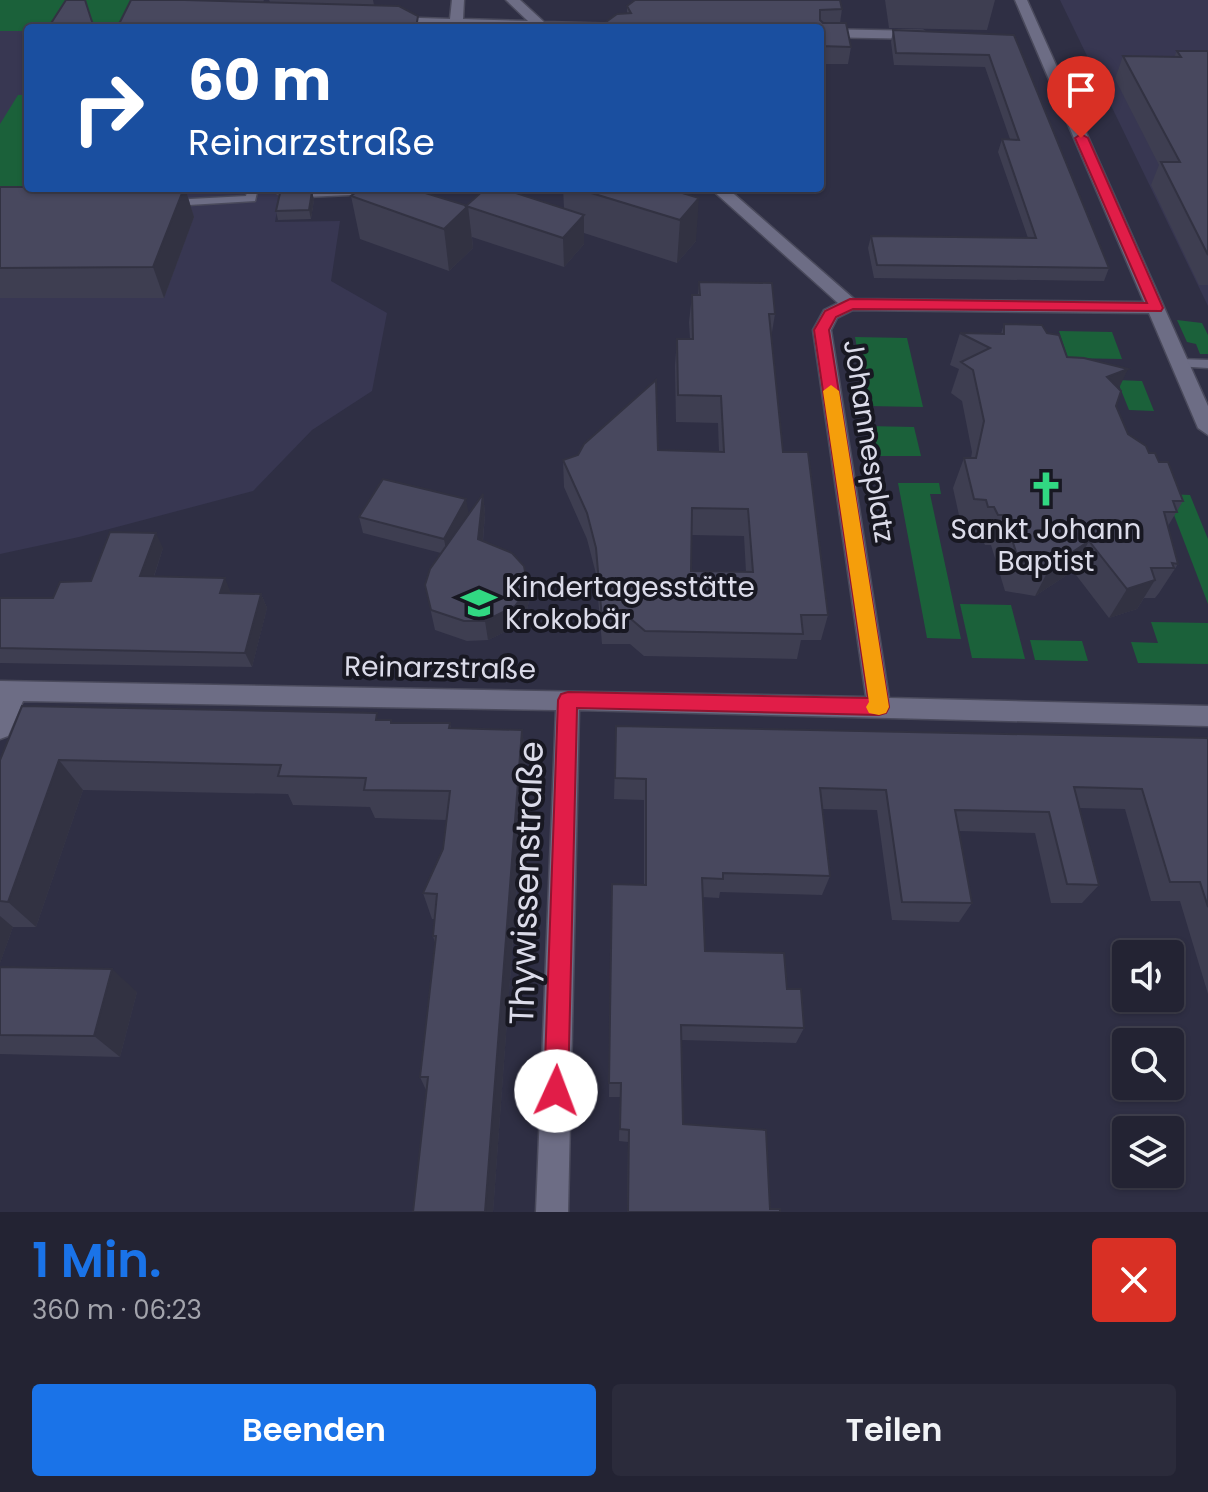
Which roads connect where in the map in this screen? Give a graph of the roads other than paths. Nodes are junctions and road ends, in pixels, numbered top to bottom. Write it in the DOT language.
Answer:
graph roads {
  1 [pos="458,0"];
  2 [pos="512,0"];
  3 [pos="1021,0"];
  4 [pos="382,21"];
  5 [pos="438,24"];
  6 [pos="456,24"];
  7 [pos="539,24"];
  8 [pos="824,33"];
  9 [pos="944,35"];
  10 [pos="252,192"];
  11 [pos="317,192"];
  12 [pos="723,192"];
  13 [pos="280,194"];
  14 [pos="156,204"];
  15 [pos="850,304"];
  16 [pos="1156,308"];
  17 [pos="1180,363"];
  18 [pos="1208,364"];
  19 [pos="1208,428"];
  20 [pos="7,691"];
  21 [pos="568,700"];
  22 [pos="879,707"];
  23 [pos="1208,716"];
  24 [pos="0,729"];
  25 [pos="552,1212"];
  1 -- 6 [label="street"];
  2 -- 7 [label="street"];
  3 -- 16 [label="street"];
  4 -- 5 [label="street"];
  8 -- 9 [label="street"];
  10 -- 14 [label="lane"];
  11 -- 13 [label="street"];
  12 -- 15 [label="street"];
  15 -- 16 [label="street, Johannesplatz"];
  15 -- 22 [label="street, Johannesplatz"];
  16 -- 17 [label="street"];
  17 -- 18 [label="lane"];
  17 -- 19 [label="street"];
  20 -- 21 [label="street, Reinarzstraße"];
  20 -- 24 [label="street"];
  21 -- 22 [label="street, Reinarzstraße"];
  21 -- 25 [label="street, Thywissenstraße"];
  22 -- 23 [label="street"];
}
